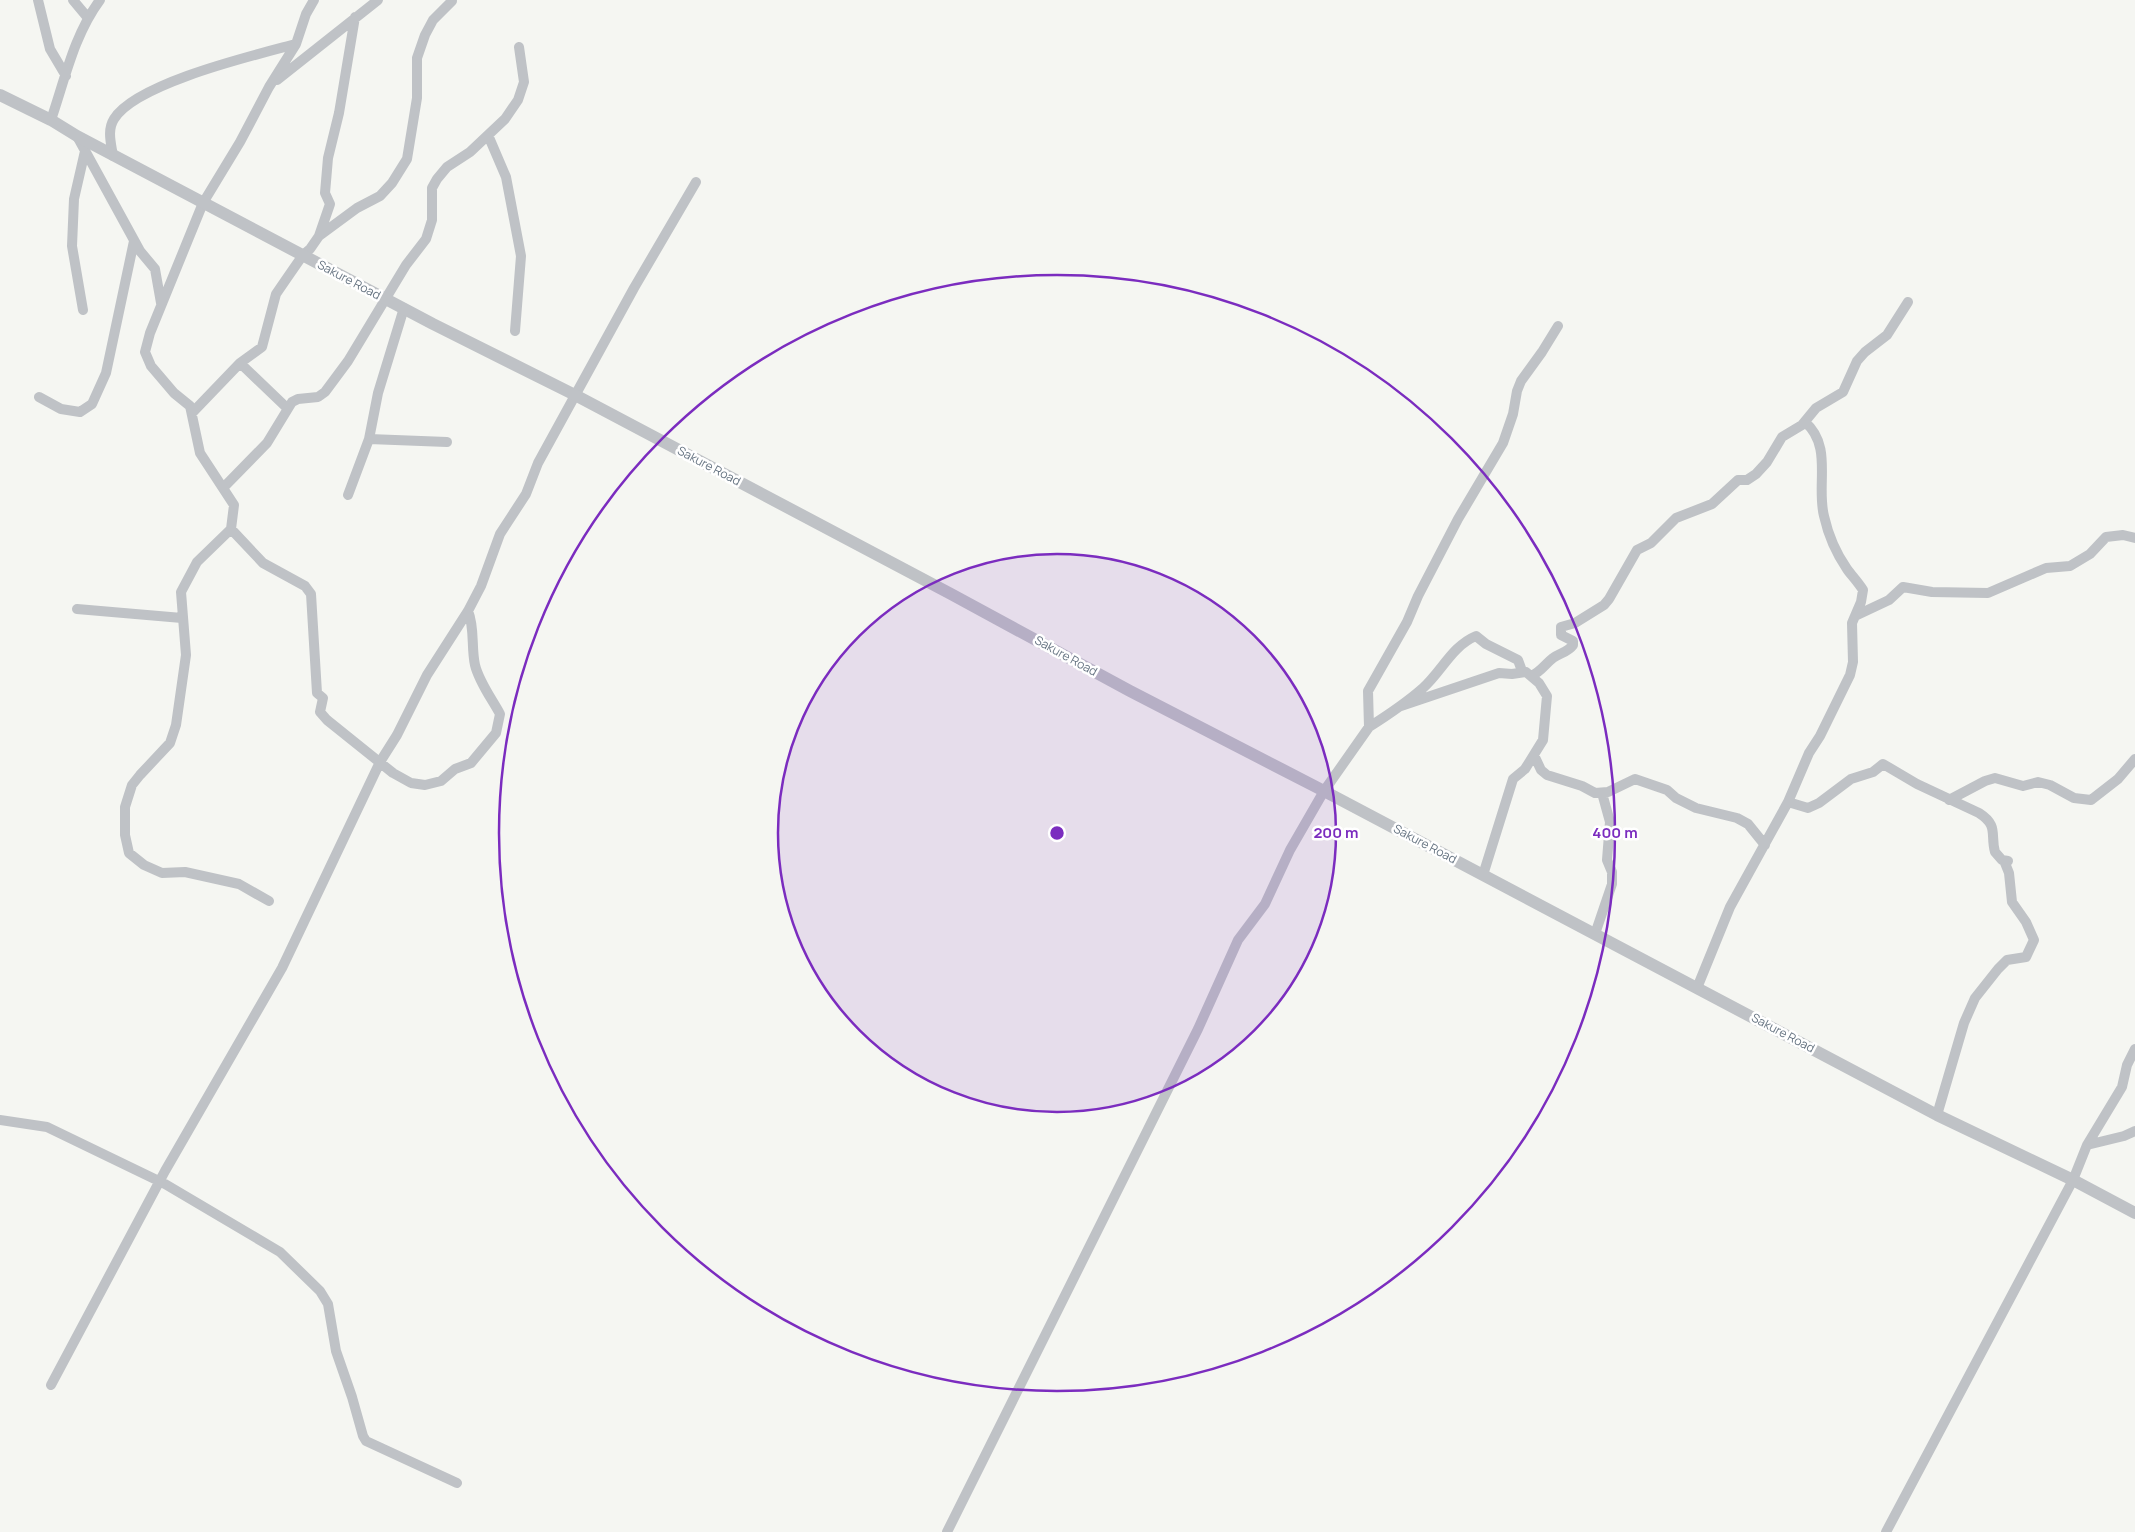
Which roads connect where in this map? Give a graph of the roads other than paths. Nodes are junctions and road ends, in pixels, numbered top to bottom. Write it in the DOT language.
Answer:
graph roads {
  1 [pos="38,0"];
  2 [pos="72,0"];
  3 [pos="100,0"];
  4 [pos="314,0"];
  5 [pos="378,0"];
  6 [pos="452,1"];
  7 [pos="355,17"];
  8 [pos="88,18"];
  9 [pos="296,44"];
  10 [pos="519,47"];
  11 [pos="66,76"];
  12 [pos="269,87"];
  13 [pos="0,95"];
  14 [pos="51,120"];
  15 [pos="488,135"];
  16 [pos="77,136"];
  17 [pos="85,151"];
  18 [pos="113,156"];
  19 [pos="696,182"];
  20 [pos="203,203"];
  21 [pos="319,236"];
  22 [pos="134,240"];
  23 [pos="303,256"];
  24 [pos="385,298"];
  25 [pos="1908,302"];
  26 [pos="162,304"];
  27 [pos="404,308"];
  28 [pos="83,310"];
  29 [pos="1558,326"];
  30 [pos="515,331"];
  31 [pos="240,363"];
  32 [pos="576,395"];
  33 [pos="39,397"];
  34 [pos="287,408"];
  35 [pos="192,413"];
  36 [pos="1804,422"];
  37 [pos="369,439"];
  38 [pos="447,442"];
  39 [pos="224,487"];
  40 [pos="348,495"];
  41 [pos="231,529"];
  42 [pos="2135,538"];
  43 [pos="77,609"];
  44 [pos="468,611"];
  45 [pos="1855,616"];
  46 [pos="182,618"];
  47 [pos="1527,674"];
  48 [pos="1401,706"];
  49 [pos="1369,727"];
  50 [pos="1534,755"];
  51 [pos="2135,759"];
  52 [pos="380,762"];
  53 [pos="1324,791"];
  54 [pos="1602,793"];
  55 [pos="1949,800"];
  56 [pos="1788,802"];
  57 [pos="1765,845"];
  58 [pos="1483,875"];
  59 [pos="269,901"];
  60 [pos="1595,934"];
  61 [pos="1696,988"];
  62 [pos="2135,1049"];
  63 [pos="1937,1115"];
  64 [pos="0,1120"];
  65 [pos="2135,1131"];
  66 [pos="2087,1145"];
  67 [pos="2074,1180"];
  68 [pos="159,1182"];
  69 [pos="2135,1213"];
  70 [pos="51,1385"];
  71 [pos="457,1483"];
  72 [pos="947,1532"];
  73 [pos="1886,1532"];
  1 -- 11 [label="street"];
  2 -- 8 [label="street"];
  3 -- 8 [label="street"];
  4 -- 9 [label="street"];
  5 -- 7 [label="street"];
  6 -- 21 [label="street"];
  7 -- 12 [label="street"];
  7 -- 21 [label="street"];
  8 -- 11 [label="street"];
  9 -- 12 [label="street"];
  9 -- 18 [label="street"];
  10 -- 15 [label="street"];
  11 -- 14 [label="street"];
  12 -- 20 [label="street"];
  13 -- 14 [label="street, Sakure Road"];
  14 -- 16 [label="street, Sakure Road"];
  15 -- 24 [label="street"];
  15 -- 30 [label="street"];
  16 -- 17 [label="street"];
  16 -- 18 [label="street, Sakure Road"];
  17 -- 22 [label="street"];
  17 -- 28 [label="street"];
  18 -- 20 [label="street, Sakure Road"];
  19 -- 32 [label="street"];
  20 -- 23 [label="street, Sakure Road"];
  20 -- 26 [label="street"];
  21 -- 23 [label="street"];
  22 -- 26 [label="street"];
  22 -- 33 [label="street"];
  23 -- 24 [label="street, Sakure Road"];
  23 -- 31 [label="street"];
  24 -- 27 [label="street, Sakure Road"];
  24 -- 34 [label="street"];
  25 -- 36 [label="street"];
  26 -- 35 [label="street"];
  27 -- 32 [label="street, Sakure Road"];
  27 -- 37 [label="street"];
  29 -- 49 [label="street"];
  31 -- 34 [label="street"];
  31 -- 35 [label="street"];
  32 -- 44 [label="street"];
  32 -- 53 [label="street, Sakure Road"];
  34 -- 39 [label="street"];
  35 -- 39 [label="street"];
  36 -- 45 [label="street"];
  36 -- 47 [label="street"];
  37 -- 38 [label="street"];
  37 -- 40 [label="street"];
  39 -- 41 [label="street"];
  41 -- 46 [label="street"];
  41 -- 52 [label="street"];
  42 -- 45 [label="street"];
  43 -- 46 [label="street"];
  44 -- 52 [label="street"];
  44 -- 52 [label="street"];
  45 -- 56 [label="street"];
  46 -- 59 [label="street"];
  47 -- 48 [label="street"];
  47 -- 48 [label="street"];
  47 -- 50 [label="street"];
  48 -- 49 [label="street"];
  49 -- 53 [label="street"];
  50 -- 54 [label="street"];
  50 -- 58 [label="street"];
  51 -- 55 [label="street"];
  52 -- 68 [label="street"];
  53 -- 58 [label="street, Sakure Road"];
  53 -- 72 [label="street"];
  54 -- 57 [label="street"];
  54 -- 60 [label="street"];
  55 -- 56 [label="street"];
  55 -- 63 [label="street"];
  56 -- 57 [label="street"];
  57 -- 61 [label="street"];
  58 -- 60 [label="street, Sakure Road"];
  60 -- 61 [label="street, Sakure Road"];
  61 -- 63 [label="street, Sakure Road"];
  62 -- 66 [label="street"];
  63 -- 67 [label="street, Sakure Road"];
  64 -- 68 [label="street"];
  65 -- 66 [label="street"];
  66 -- 67 [label="street"];
  67 -- 69 [label="street, Sakure Road"];
  67 -- 73 [label="street"];
  68 -- 70 [label="street"];
  68 -- 71 [label="street"];
}
